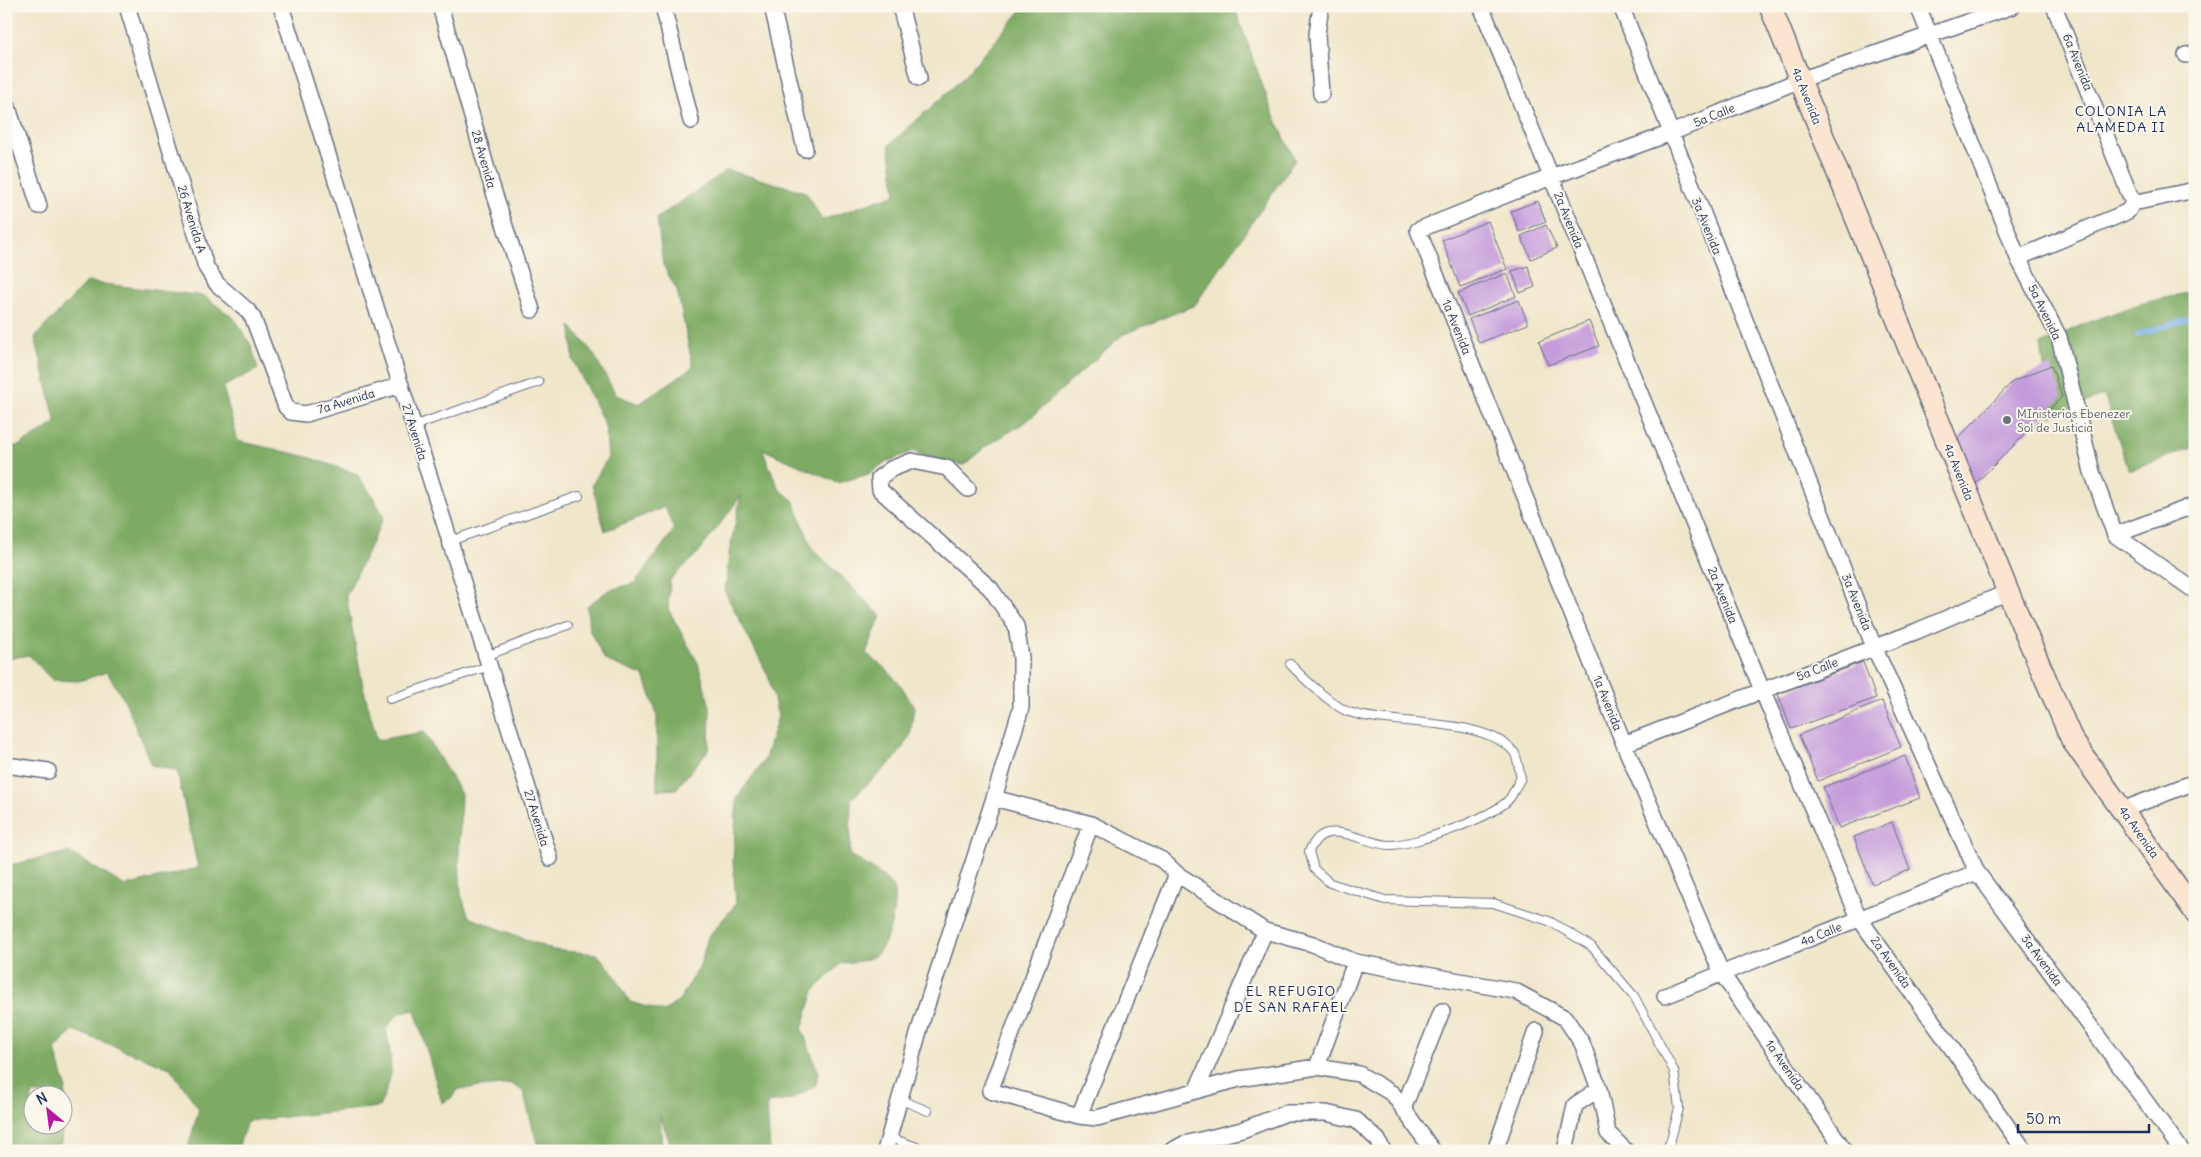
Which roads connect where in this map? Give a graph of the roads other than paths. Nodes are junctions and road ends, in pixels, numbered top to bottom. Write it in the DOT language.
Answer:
graph roads {
  1 [pos="127,6"];
  2 [pos="281,6"];
  3 [pos="440,6"];
  4 [pos="663,6"];
  5 [pos="772,6"];
  6 [pos="900,6"];
  7 [pos="1321,6"];
  8 [pos="1481,6"];
  9 [pos="1621,6"];
  10 [pos="1770,6"];
  11 [pos="1918,6"];
  12 [pos="2013,6"];
  13 [pos="2054,6"];
  14 [pos="1930,36"];
  15 [pos="919,78"];
  16 [pos="1800,80"];
  17 [pos="1321,94"];
  18 [pos="6,101"];
  19 [pos="691,121"];
  20 [pos="1671,133"];
  21 [pos="805,149"];
  22 [pos="1551,177"];
  23 [pos="2195,190"];
  24 [pos="2132,203"];
  25 [pos="40,206"];
  26 [pos="1418,230"];
  27 [pos="2018,258"];
  28 [pos="532,310"];
  29 [pos="539,382"];
  30 [pos="400,385"];
  31 [pos="291,412"];
  32 [pos="413,426"];
  33 [pos="968,489"];
  34 [pos="579,496"];
  35 [pos="2195,505"];
  36 [pos="2115,535"];
  37 [pos="450,541"];
  38 [pos="2195,591"];
  39 [pos="2008,592"];
  40 [pos="568,625"];
  41 [pos="1874,647"];
  42 [pos="488,661"];
  43 [pos="1290,664"];
  44 [pos="1762,690"];
  45 [pos="390,699"];
  46 [pos="1624,744"];
  47 [pos="6,765"];
  48 [pos="48,771"];
  49 [pos="2195,782"];
  50 [pos="994,798"];
  51 [pos="2122,810"];
  52 [pos="1091,824"];
  53 [pos="550,858"];
  54 [pos="1977,872"];
  55 [pos="1177,874"];
  56 [pos="2195,912"];
  57 [pos="1860,918"];
  58 [pos="1265,931"];
  59 [pos="1355,962"];
  60 [pos="1722,974"];
  61 [pos="1665,996"];
  62 [pos="1442,1011"];
  63 [pos="1536,1031"];
  64 [pos="1317,1067"];
  65 [pos="1198,1089"];
  66 [pos="1599,1089"];
  67 [pos="899,1099"];
  68 [pos="1403,1108"];
  69 [pos="928,1111"];
  70 [pos="1080,1116"];
  71 [pos="886,1144"];
  72 [pos="917,1147"];
  73 [pos="1171,1151"];
  74 [pos="1383,1151"];
  75 [pos="1432,1151"];
  76 [pos="1495,1151"];
  77 [pos="1565,1151"];
  78 [pos="1626,1151"];
  79 [pos="1635,1151"];
  80 [pos="1641,1151"];
  81 [pos="1666,1151"];
  82 [pos="1845,1151"];
  83 [pos="2024,1151"];
  84 [pos="2182,1151"];
  1 -- 31 [label="street, 26 Avenida A"];
  2 -- 30 [label="street, 27 Avenida"];
  3 -- 28 [label="street, 28 Avenida"];
  4 -- 19 [label="street"];
  5 -- 21 [label="street"];
  6 -- 15 [label="street"];
  7 -- 17 [label="street"];
  8 -- 22 [label="street, 2a Avenida"];
  9 -- 20 [label="street, 3a Avenida"];
  10 -- 16 [label="street, 4a Avenida"];
  11 -- 14 [label="street, 5a Avenida"];
  12 -- 14 [label="street, 5a Calle"];
  13 -- 24 [label="street, 6a Avenida"];
  14 -- 16 [label="street, 5a Calle"];
  14 -- 27 [label="street, 5a Avenida"];
  16 -- 20 [label="street, 5a Calle"];
  16 -- 39 [label="street, 4a Avenida"];
  18 -- 25 [label="street"];
  20 -- 22 [label="street, 5a Calle"];
  20 -- 41 [label="street, 3a Avenida"];
  22 -- 26 [label="street, 5a Calle"];
  22 -- 44 [label="street, 2a Avenida"];
  23 -- 24 [label="street"];
  24 -- 27 [label="street"];
  26 -- 46 [label="street, 1a Avenida"];
  27 -- 36 [label="street, 5a Avenida"];
  29 -- 32 [label="lane"];
  30 -- 31 [label="street, 7a Avenida"];
  30 -- 32 [label="street, 27 Avenida"];
  32 -- 37 [label="street, 27 Avenida"];
  33 -- 50 [label="street"];
  34 -- 37 [label="lane"];
  35 -- 36 [label="street"];
  36 -- 38 [label="street"];
  37 -- 42 [label="street, 27 Avenida"];
  39 -- 41 [label="street, 5a Calle"];
  39 -- 51 [label="street, 4a Avenida"];
  40 -- 42 [label="lane"];
  41 -- 44 [label="street, 5a Calle"];
  41 -- 54 [label="street, 3a Avenida"];
  42 -- 45 [label="lane"];
  42 -- 53 [label="street, 27 Avenida"];
  43 -- 81 [label="lane"];
  44 -- 46 [label="street, 5a Calle"];
  44 -- 57 [label="street, 2a Avenida"];
  46 -- 60 [label="street, 1a Avenida"];
  47 -- 48 [label="street"];
  49 -- 51 [label="street"];
  50 -- 52 [label="street"];
  50 -- 67 [label="street"];
  51 -- 56 [label="street, 4a Avenida"];
  52 -- 55 [label="street"];
  52 -- 70 [label="street"];
  54 -- 57 [label="street, 4a Calle"];
  54 -- 84 [label="street, 3a Avenida"];
  55 -- 58 [label="street"];
  55 -- 70 [label="street"];
  57 -- 60 [label="street, 4a Calle"];
  57 -- 83 [label="street, 2a Avenida"];
  58 -- 59 [label="street"];
  58 -- 65 [label="street"];
  59 -- 64 [label="street"];
  59 -- 66 [label="street"];
  60 -- 61 [label="street, 4a Calle"];
  60 -- 82 [label="street, 1a Avenida"];
  62 -- 68 [label="street"];
  63 -- 76 [label="street"];
  64 -- 65 [label="street"];
  64 -- 68 [label="street"];
  65 -- 70 [label="street"];
  66 -- 77 [label="street"];
  66 -- 78 [label="street"];
  67 -- 69 [label="lane"];
  67 -- 71 [label="street"];
  68 -- 75 [label="street"];
  71 -- 72 [label="lane"];
  73 -- 74 [label="street"];
  79 -- 80 [label="street"];
}
